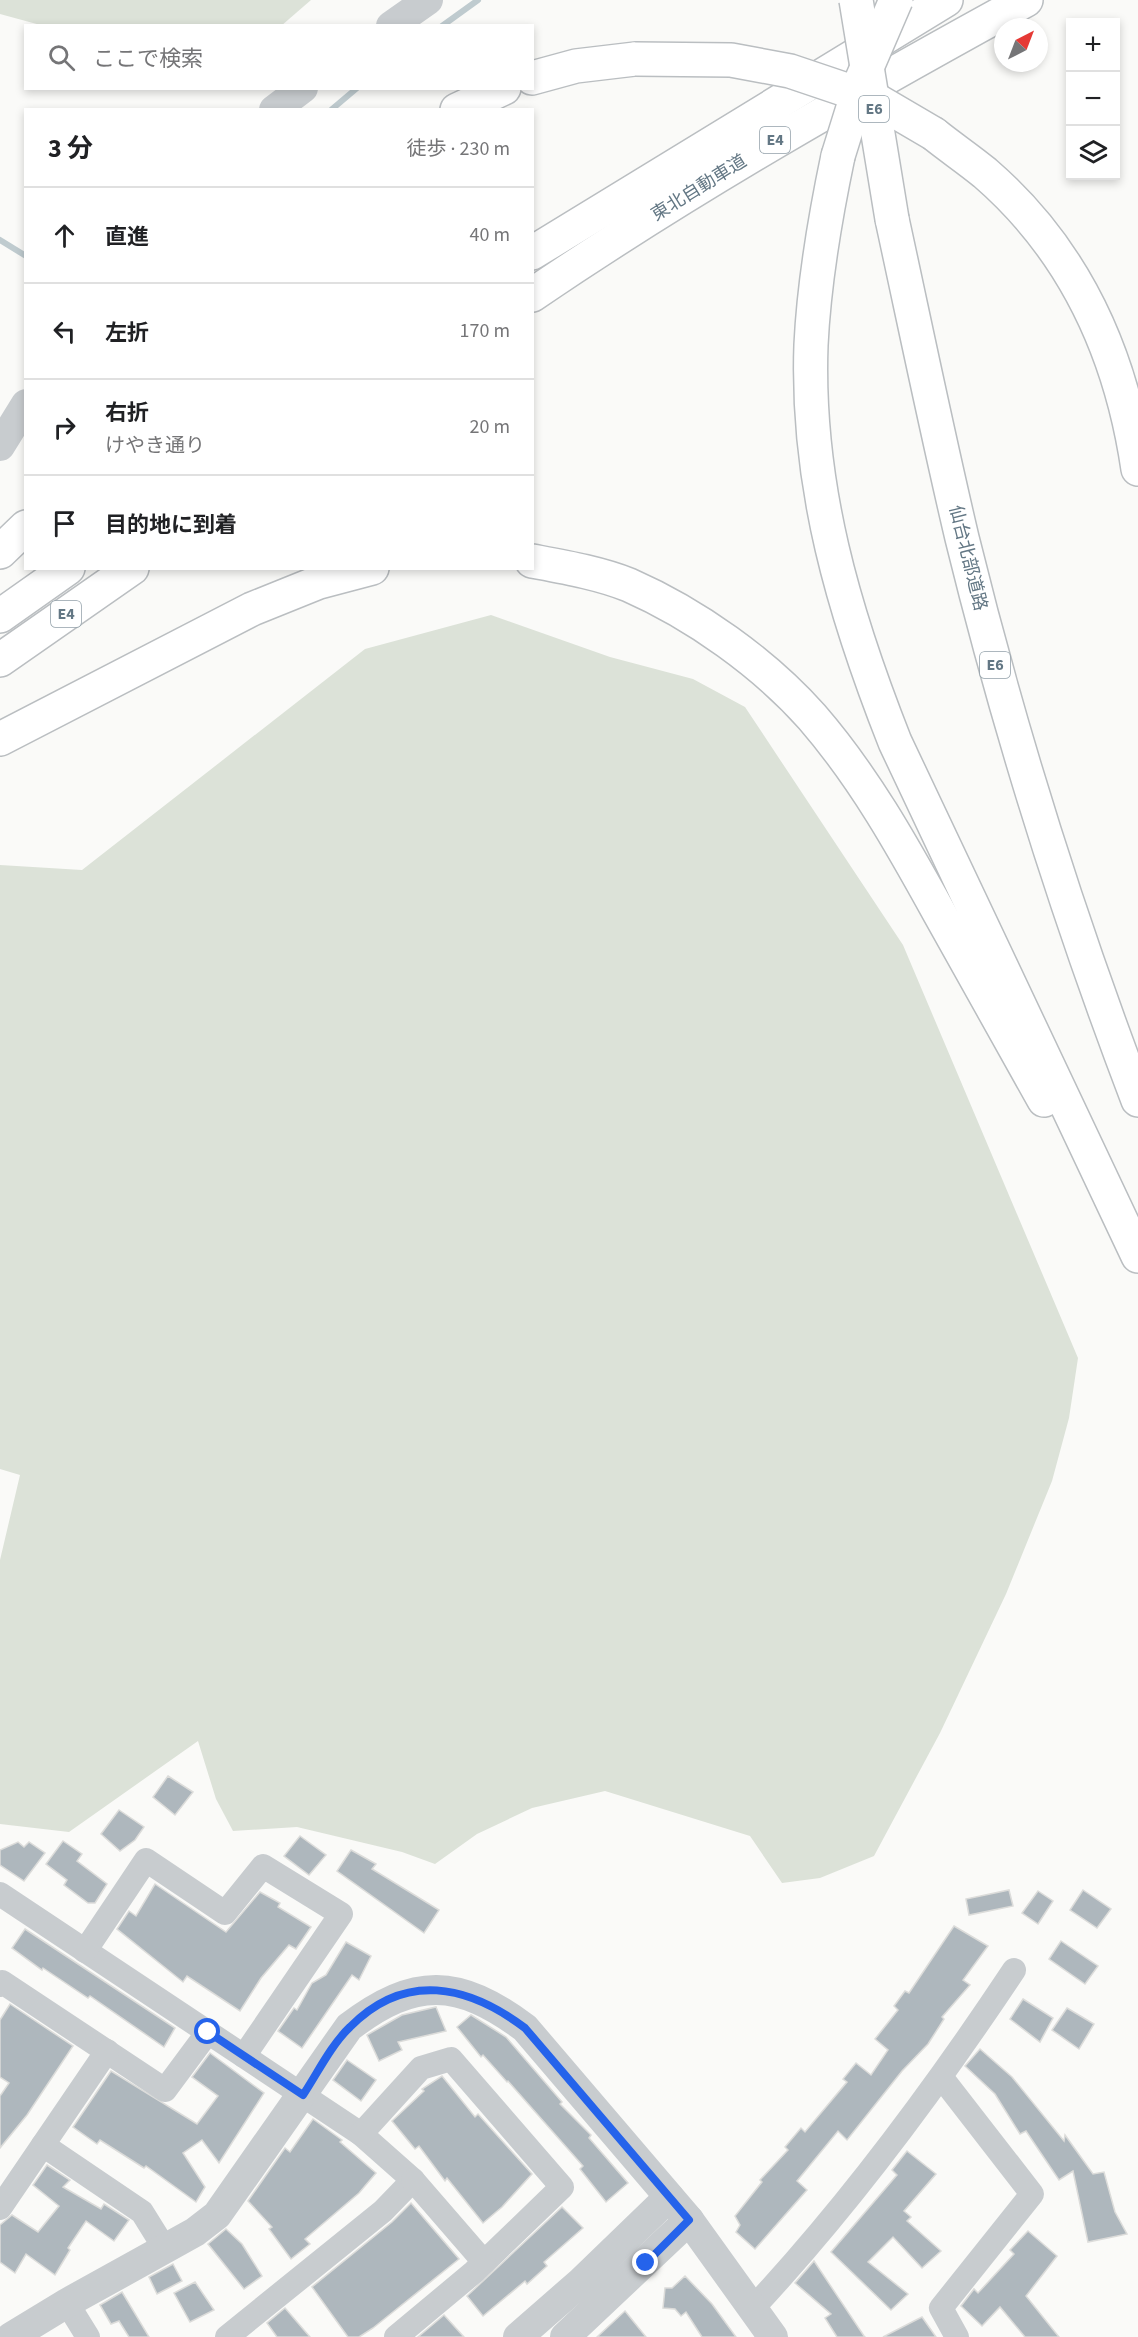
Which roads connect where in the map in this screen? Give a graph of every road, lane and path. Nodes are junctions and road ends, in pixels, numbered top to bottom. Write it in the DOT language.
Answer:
graph roads {
  1 [pos="428,0"];
  2 [pos="856,0"];
  3 [pos="896,0"];
  4 [pos="946,0"];
  5 [pos="1026,0"];
  6 [pos="393,24"];
  7 [pos="534,77"];
  8 [pos="300,90"];
  9 [pos="500,90"];
  10 [pos="277,108"];
  11 [pos="460,108"];
  12 [pos="534,252"];
  13 [pos="534,294"];
  14 [pos="24,407"];
  15 [pos="0,446"];
  16 [pos="1138,469"];
  17 [pos="24,529"];
  18 [pos="0,552"];
  19 [pos="534,562"];
  20 [pos="65,570"];
  21 [pos="129,570"];
  22 [pos="365,570"];
  23 [pos="0,616"];
  24 [pos="0,660"];
  25 [pos="0,739"];
  26 [pos="1138,1100"];
  27 [pos="1138,1256"];
  28 [pos="1138,1262"];
  29 [pos="0,1894"];
  30 [pos="85,1951"];
  31 [pos="1014,1970"];
  32 [pos="0,1985"];
  33 [pos="208,2032"];
  34 [pos="107,2052"];
  35 [pos="244,2056"];
  36 [pos="942,2078"];
  37 [pos="303,2095"];
  38 [pos="361,2134"];
  39 [pos="43,2145"];
  40 [pos="413,2180"];
  41 [pos="669,2197"];
  42 [pos="0,2208"];
  43 [pos="689,2220"];
  44 [pos="165,2249"];
  45 [pos="484,2262"];
  46 [pos="67,2302"];
  47 [pos="753,2308"];
  48 [pos="11,2337"];
  49 [pos="88,2337"];
  50 [pos="227,2337"];
  51 [pos="396,2337"];
  52 [pos="518,2337"];
  53 [pos="565,2337"];
  54 [pos="773,2337"];
  55 [pos="957,2337"];
  1 -- 6 [label="street"];
  2 -- 26 [label="highway, 仙台北部道路 / E6, bridge"];
  3 -- 27 [label="highway, bridge"];
  4 -- 12 [label="highway, 東北自動車道 / E4"];
  5 -- 13 [label="highway, 東北自動車道 / E4"];
  7 -- 16 [label="highway, bridge"];
  8 -- 10 [label="street"];
  9 -- 11 [label="highway"];
  14 -- 15 [label="street"];
  17 -- 18 [label="highway"];
  19 -- 28 [label="highway"];
  20 -- 23 [label="highway, E4"];
  21 -- 24 [label="highway, E4"];
  22 -- 25 [label="highway"];
  29 -- 30 [label="street"];
  30 -- 33 [label="street"];
  30 -- 35 [label="street"];
  31 -- 36 [label="street"];
  32 -- 34 [label="street"];
  33 -- 34 [label="street"];
  33 -- 35 [label="street"];
  34 -- 39 [label="street"];
  35 -- 37 [label="street"];
  36 -- 47 [label="street"];
  36 -- 55 [label="street"];
  37 -- 38 [label="street"];
  37 -- 41 [label="street"];
  37 -- 44 [label="street"];
  38 -- 40 [label="street"];
  38 -- 45 [label="street"];
  39 -- 42 [label="street"];
  39 -- 44 [label="street"];
  40 -- 45 [label="street"];
  40 -- 50 [label="street"];
  41 -- 43 [label="street"];
  41 -- 52 [label="street"];
  43 -- 47 [label="street"];
  43 -- 53 [label="street"];
  44 -- 46 [label="street"];
  45 -- 51 [label="street"];
  46 -- 48 [label="street"];
  46 -- 49 [label="street"];
  47 -- 54 [label="street"];
}
